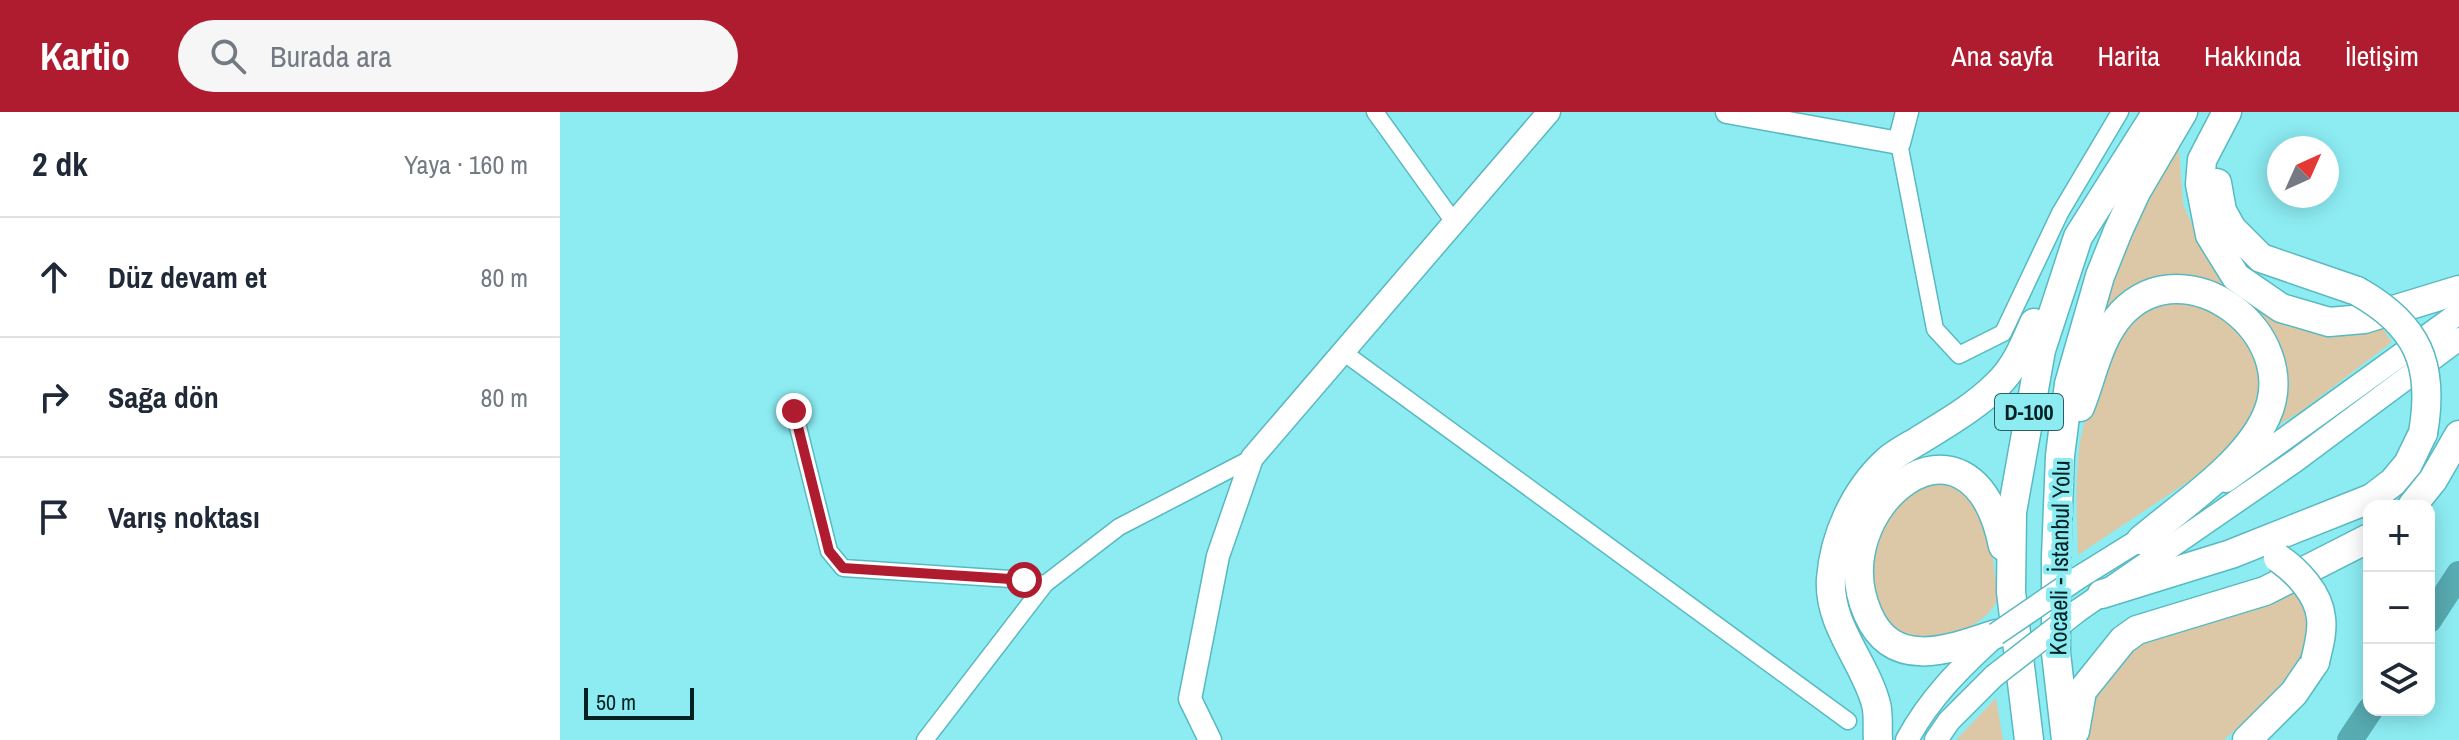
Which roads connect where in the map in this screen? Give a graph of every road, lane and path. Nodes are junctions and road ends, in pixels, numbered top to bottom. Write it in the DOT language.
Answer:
graph roads {
  1 [pos="1375,112"];
  2 [pos="1549,112"];
  3 [pos="1727,112"];
  4 [pos="1907,112"];
  5 [pos="2120,112"];
  6 [pos="2157,112"];
  7 [pos="2183,112"];
  8 [pos="2227,112"];
  9 [pos="2238,112"];
  10 [pos="1899,143"];
  11 [pos="1454,222"];
  12 [pos="2078,237"];
  13 [pos="2459,290"];
  14 [pos="2459,313"];
  15 [pos="2459,339"];
  16 [pos="1343,352"];
  17 [pos="794,411"];
  18 [pos="2459,435"];
  19 [pos="2060,456"];
  20 [pos="1252,458"];
  21 [pos="2417,500"];
  22 [pos="2141,540"];
  23 [pos="2363,541"];
  24 [pos="2231,554"];
  25 [pos="1045,584"];
  26 [pos="2011,592"];
  27 [pos="2090,602"];
  28 [pos="1996,634"];
  29 [pos="1848,721"];
  30 [pos="925,740"];
  31 [pos="1210,740"];
  32 [pos="1878,740"];
  33 [pos="1907,740"];
  34 [pos="1936,740"];
  35 [pos="2029,740"];
  36 [pos="2066,740"];
  37 [pos="2074,740"];
  38 [pos="2247,740"];
  1 -- 11 [label="street"];
  2 -- 11 [label="main road"];
  3 -- 10 [label="main road"];
  4 -- 10 [label="main road"];
  5 -- 10 [label="street"];
  6 -- 12 [label="highway, D-100"];
  7 -- 19 [label="highway, Kocaeli - İstanbul Yolu"];
  8 -- 13 [label="highway"];
  9 -- 24 [label="highway, bridge"];
  11 -- 16 [label="main road"];
  12 -- 26 [label="highway, D-100"];
  12 -- 32 [label="highway"];
  14 -- 22 [label="main road"];
  15 -- 27 [label="main road"];
  16 -- 20 [label="main road"];
  16 -- 29 [label="street"];
  17 -- 25 [label="street"];
  18 -- 21 [label="highway"];
  19 -- 22 [label="highway"];
  19 -- 36 [label="highway, Kocaeli - İstanbul Yolu"];
  20 -- 25 [label="street"];
  20 -- 31 [label="main road"];
  22 -- 28 [label="main road, bridge"];
  23 -- 37 [label="highway"];
  24 -- 27 [label="highway"];
  24 -- 38 [label="highway, bridge"];
  25 -- 30 [label="street"];
  26 -- 28 [label="highway"];
  26 -- 35 [label="highway, D-100"];
  27 -- 34 [label="main road, bridge"];
  28 -- 33 [label="main road"];
}
